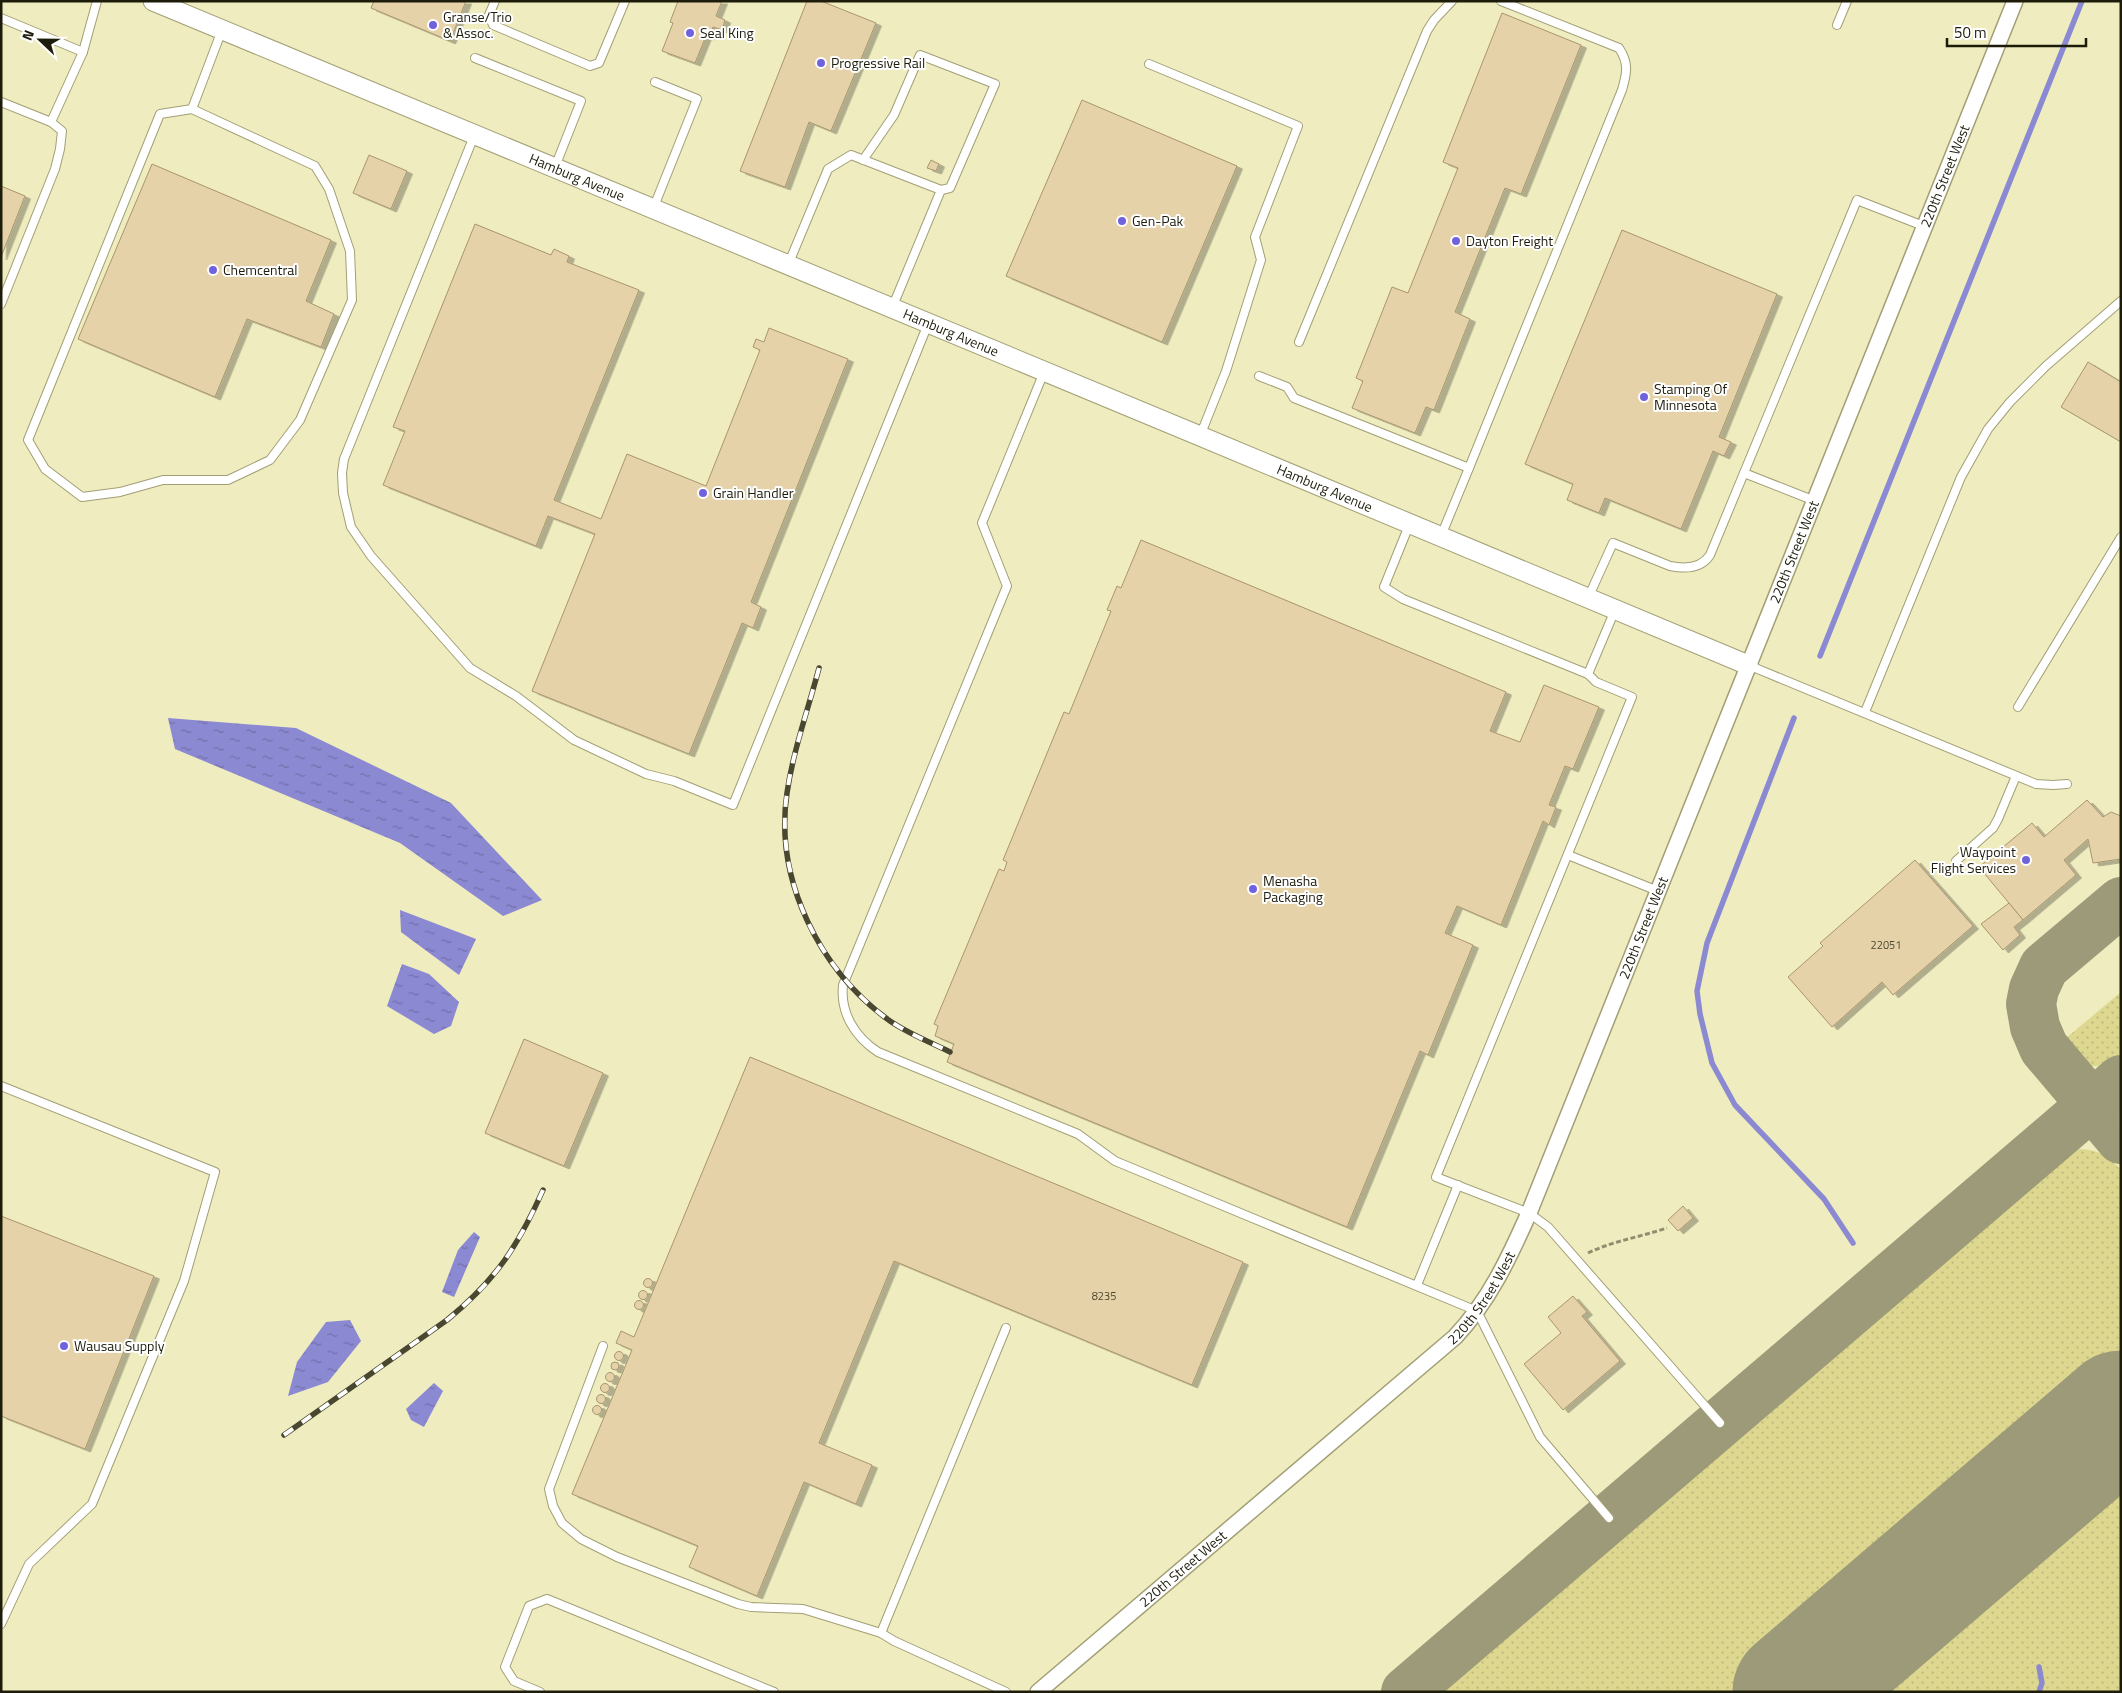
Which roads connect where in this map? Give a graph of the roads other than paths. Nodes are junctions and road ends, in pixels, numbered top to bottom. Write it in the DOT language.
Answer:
graph roads {
  1 [pos="97,1"];
  2 [pos="153,1"];
  3 [pos="495,1"];
  4 [pos="625,1"];
  5 [pos="1452,1"];
  6 [pos="1501,1"];
  7 [pos="1847,1"];
  8 [pos="2015,1"];
  9 [pos="1,18"];
  10 [pos="1837,26"];
  11 [pos="222,30"];
  12 [pos="83,52"];
  13 [pos="474,58"];
  14 [pos="1149,64"];
  15 [pos="655,82"];
  16 [pos="1,102"];
  17 [pos="192,109"];
  18 [pos="51,122"];
  19 [pos="474,135"];
  20 [pos="863,160"];
  21 [pos="554,168"];
  22 [pos="941,190"];
  23 [pos="653,209"];
  24 [pos="1926,227"];
  25 [pos="788,265"];
  26 [pos="1,304"];
  27 [pos="2120,304"];
  28 [pos="892,308"];
  29 [pos="928,324"];
  30 [pos="1299,342"];
  31 [pos="1044,372"];
  32 [pos="1259,376"];
  33 [pos="1200,436"];
  34 [pos="1469,468"];
  35 [pos="1744,473"];
  36 [pos="1815,501"];
  37 [pos="1410,523"];
  38 [pos="1441,536"];
  39 [pos="2121,537"];
  40 [pos="1588,598"];
  41 [pos="1615,610"];
  42 [pos="1748,666"];
  43 [pos="1588,674"];
  44 [pos="2018,707"];
  45 [pos="1865,712"];
  46 [pos="2016,776"];
  47 [pos="2067,784"];
  48 [pos="1568,855"];
  49 [pos="1956,861"];
  50 [pos="1658,891"];
  51 [pos="1,1086"];
  52 [pos="1458,1185"];
  53 [pos="1529,1213"];
  54 [pos="1417,1285"];
  55 [pos="1477,1311"];
  56 [pos="1006,1328"];
  57 [pos="603,1346"];
  58 [pos="1720,1423"];
  59 [pos="1609,1518"];
  60 [pos="1,1624"];
  61 [pos="881,1633"];
  62 [pos="540,1692"];
  63 [pos="774,1692"];
  64 [pos="1006,1692"];
  65 [pos="1038,1692"];
  1 -- 12 [label="lane"];
  2 -- 11 [label="street, Hamburg Avenue"];
  3 -- 4 [label="lane"];
  5 -- 30 [label="lane"];
  6 -- 34 [label="lane"];
  7 -- 10 [label="lane"];
  8 -- 24 [label="street, 220th Street West"];
  9 -- 12 [label="lane"];
  11 -- 17 [label="lane"];
  11 -- 19 [label="street, Hamburg Avenue"];
  12 -- 18 [label="lane"];
  13 -- 21 [label="lane"];
  14 -- 33 [label="lane"];
  15 -- 23 [label="lane"];
  16 -- 18 [label="lane"];
  17 -- 17 [label="lane"];
  18 -- 26 [label="lane"];
  19 -- 21 [label="street, Hamburg Avenue"];
  19 -- 29 [label="lane"];
  20 -- 22 [label="lane"];
  20 -- 22 [label="lane"];
  20 -- 25 [label="lane"];
  21 -- 23 [label="street, Hamburg Avenue"];
  22 -- 28 [label="lane"];
  23 -- 25 [label="street, Hamburg Avenue"];
  24 -- 35 [label="lane"];
  24 -- 36 [label="street, 220th Street West"];
  25 -- 28 [label="street, Hamburg Avenue"];
  27 -- 45 [label="lane"];
  28 -- 29 [label="street, Hamburg Avenue"];
  29 -- 31 [label="street, Hamburg Avenue"];
  31 -- 33 [label="street, Hamburg Avenue"];
  31 -- 54 [label="lane"];
  32 -- 34 [label="lane"];
  33 -- 37 [label="street, Hamburg Avenue"];
  34 -- 38 [label="lane"];
  35 -- 36 [label="lane"];
  35 -- 40 [label="lane"];
  36 -- 42 [label="street, 220th Street West"];
  37 -- 38 [label="street, Hamburg Avenue"];
  37 -- 43 [label="lane"];
  38 -- 40 [label="street, Hamburg Avenue"];
  39 -- 44 [label="lane"];
  40 -- 41 [label="street, Hamburg Avenue"];
  41 -- 42 [label="street, Hamburg Avenue"];
  41 -- 43 [label="lane"];
  42 -- 45 [label="lane"];
  42 -- 50 [label="street, 220th Street West"];
  43 -- 48 [label="lane"];
  45 -- 46 [label="lane"];
  46 -- 47 [label="lane"];
  46 -- 49 [label="lane"];
  48 -- 50 [label="lane"];
  48 -- 52 [label="lane"];
  50 -- 53 [label="street, 220th Street West"];
  51 -- 60 [label="lane"];
  52 -- 53 [label="lane"];
  52 -- 54 [label="lane"];
  53 -- 55 [label="street, 220th Street West"];
  53 -- 58 [label="lane"];
  54 -- 55 [label="lane"];
  55 -- 59 [label="lane"];
  55 -- 65 [label="street, 220th Street West"];
  56 -- 61 [label="lane"];
  57 -- 61 [label="lane"];
  61 -- 64 [label="lane"];
  62 -- 63 [label="lane"];
}
